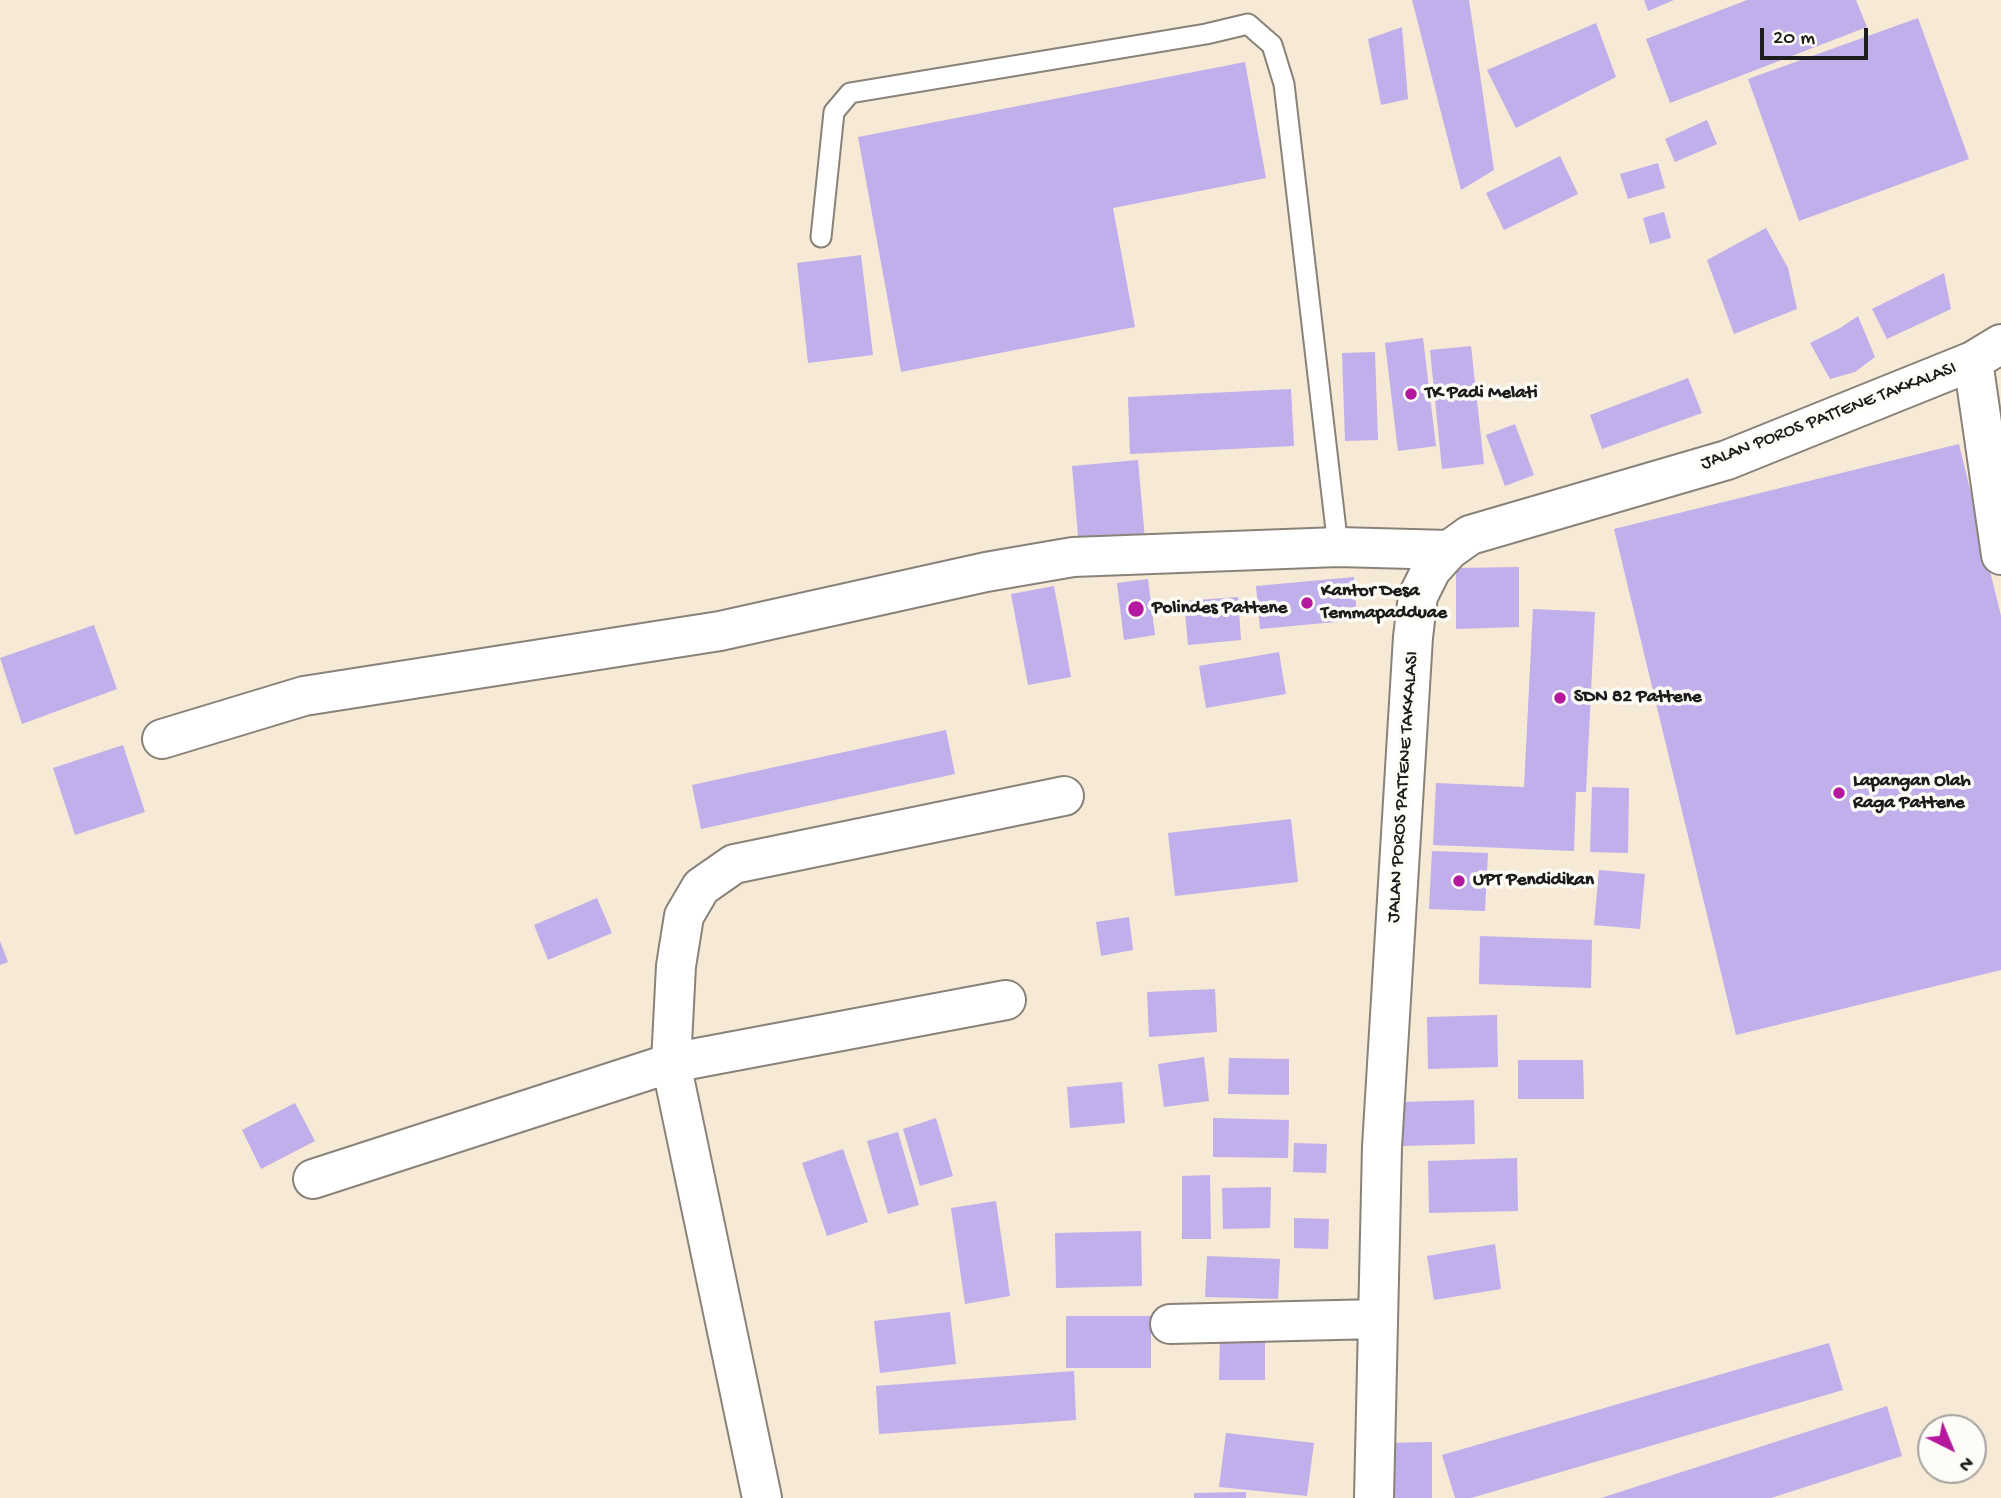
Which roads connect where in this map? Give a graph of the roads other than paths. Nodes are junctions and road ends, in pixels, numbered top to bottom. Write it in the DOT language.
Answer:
graph roads {
  1 [pos="821,237"];
  2 [pos="1987,353"];
  3 [pos="1338,547"];
  4 [pos="1449,550"];
  5 [pos="2001,555"];
  6 [pos="162,738"];
  7 [pos="1064,796"];
  8 [pos="1006,1000"];
  9 [pos="671,1063"];
  10 [pos="313,1180"];
  11 [pos="1378,1319"];
  12 [pos="1170,1324"];
  13 [pos="762,1498"];
  14 [pos="1374,1498"];
  1 -- 3 [label="lane"];
  2 -- 4 [label="street, JALAN POROS PATTENE TAKKALASI"];
  2 -- 5 [label="street"];
  3 -- 4 [label="street"];
  3 -- 6 [label="street"];
  4 -- 11 [label="street, JALAN POROS PATTENE TAKKALASI"];
  7 -- 9 [label="street"];
  8 -- 9 [label="street"];
  9 -- 10 [label="street"];
  9 -- 13 [label="street"];
  11 -- 12 [label="street"];
  11 -- 14 [label="street, JALAN POROS PATTENE TAKKALASI"];
}
